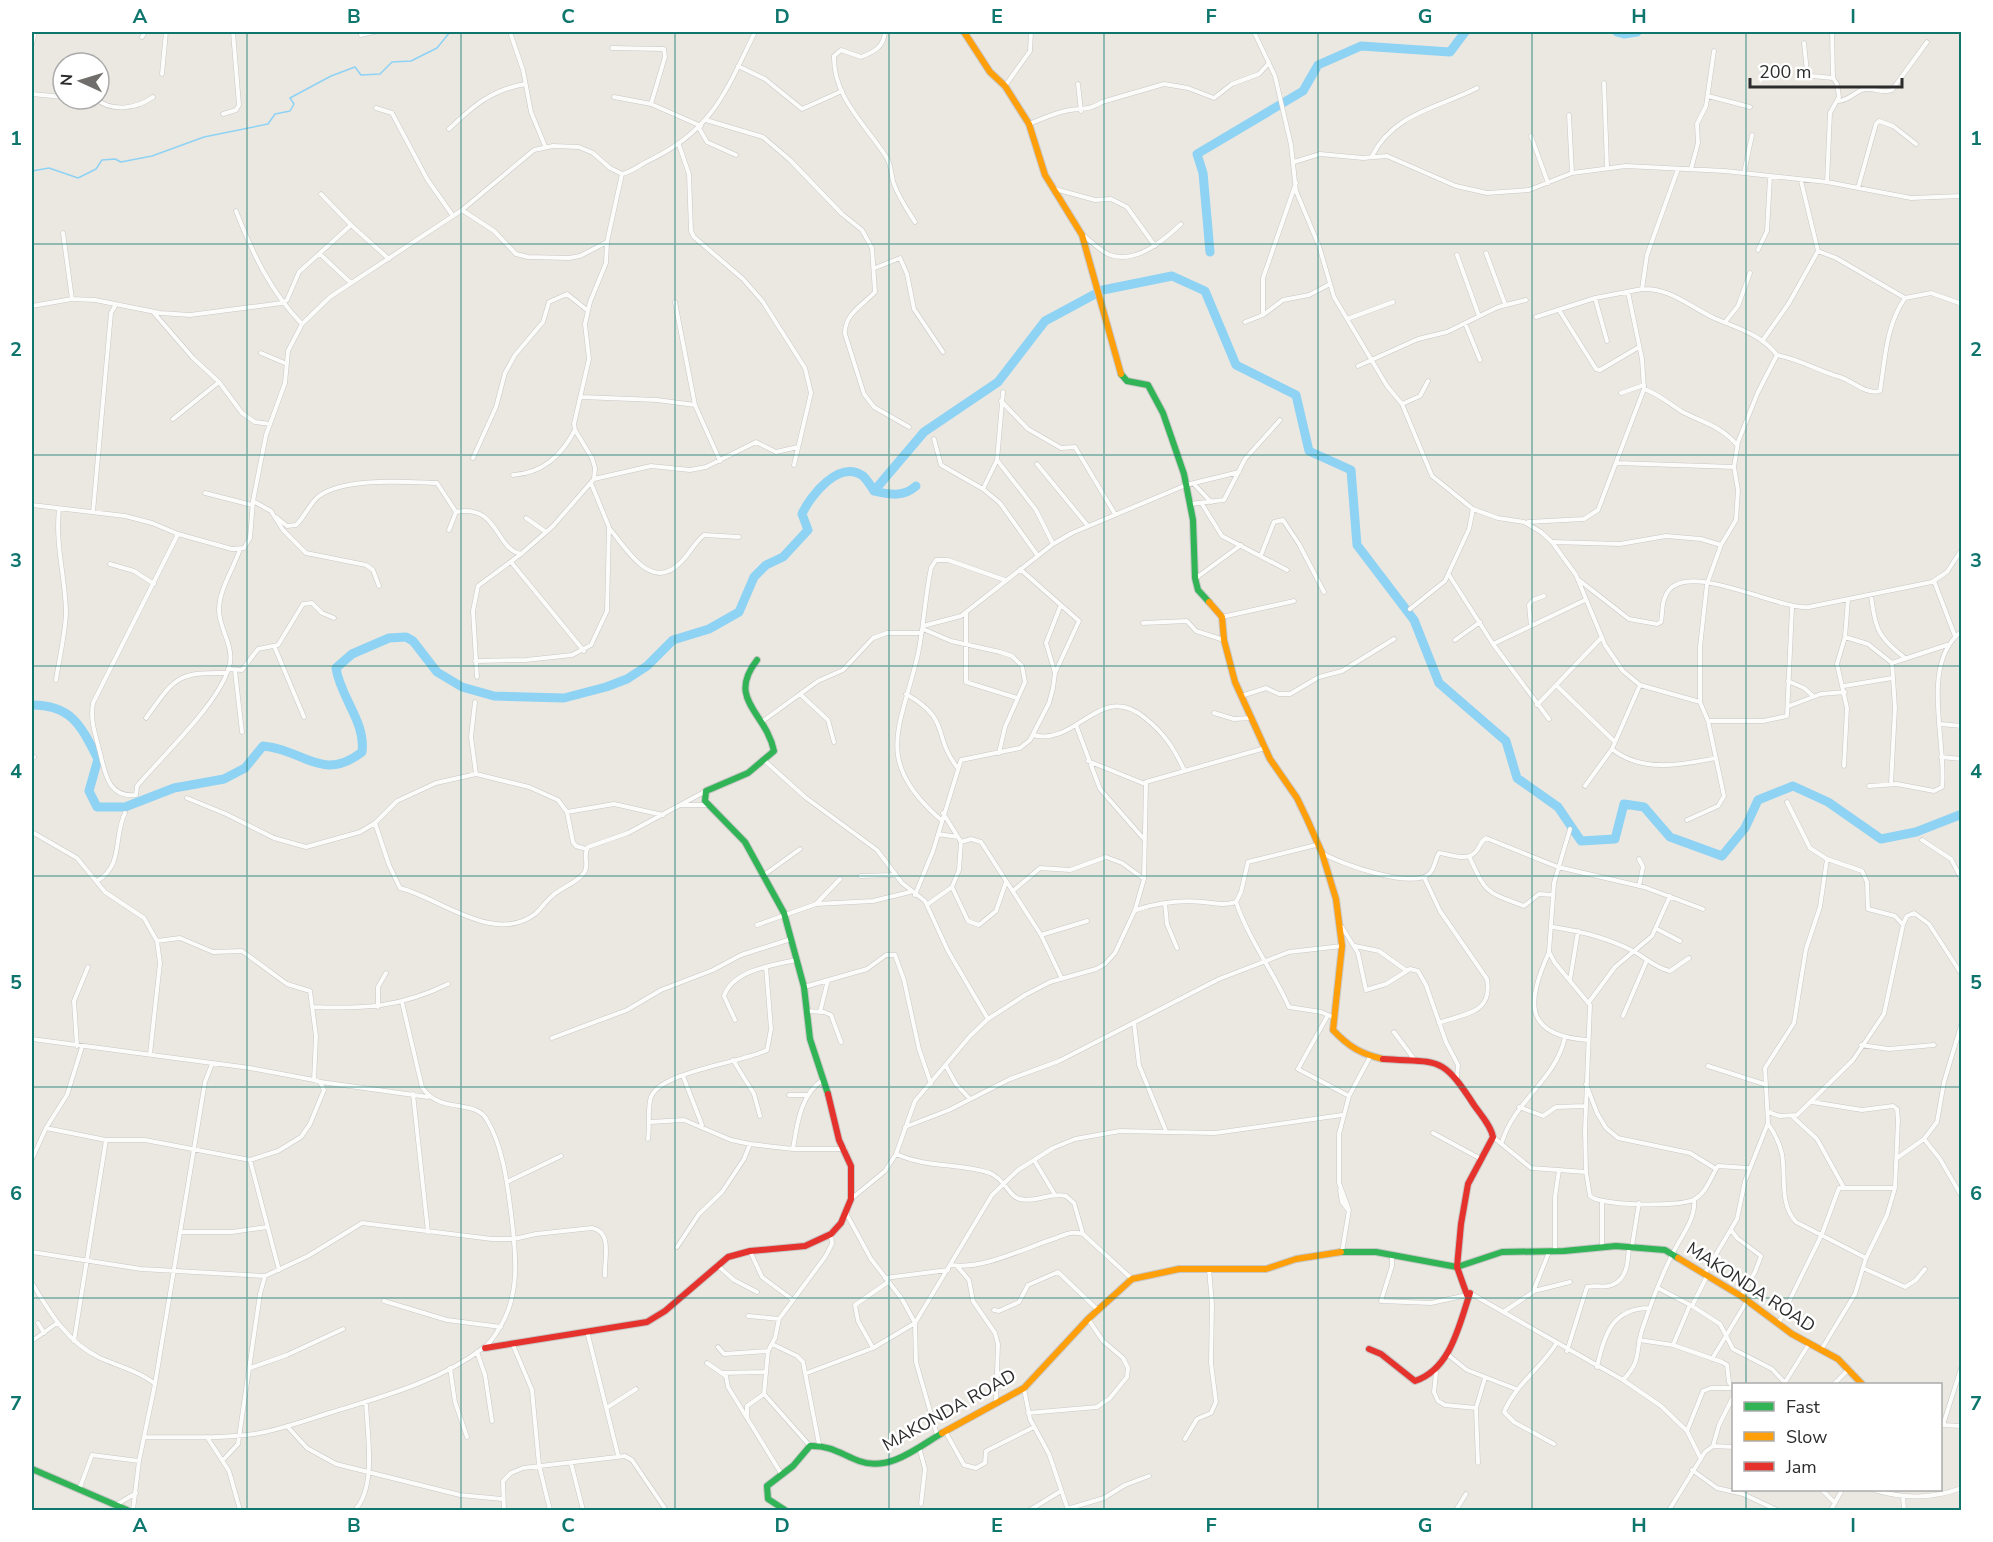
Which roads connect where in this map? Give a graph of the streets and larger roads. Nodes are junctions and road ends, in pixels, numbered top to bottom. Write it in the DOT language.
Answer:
graph roads {
  1 [pos="35,32"];
  2 [pos="145,32"];
  3 [pos="166,32"];
  4 [pos="233,32"];
  5 [pos="374,32"];
  6 [pos="755,32"];
  7 [pos="885,32"];
  8 [pos="964,32"];
  9 [pos="1031,32"];
  10 [pos="1254,32"];
  11 [pos="1832,32"];
  12 [pos="361,35"];
  13 [pos="512,35"];
  14 [pos="142,37"];
  15 [pos="1927,42"];
  16 [pos="32,44"];
  17 [pos="1804,44"];
  18 [pos="612,48"];
  19 [pos="1714,51"];
  20 [pos="1269,63"];
  21 [pos="738,66"];
  22 [pos="162,75"];
  23 [pos="1833,78"];
  24 [pos="1604,82"];
  25 [pos="525,84"];
  26 [pos="1078,84"];
  27 [pos="1005,86"];
  28 [pos="1477,88"];
  29 [pos="842,91"];
  30 [pos="32,94"];
  31 [pos="51,96"];
  32 [pos="1708,96"];
  33 [pos="153,97"];
  34 [pos="614,97"];
  35 [pos="1838,100"];
  36 [pos="651,104"];
  37 [pos="111,106"];
  38 [pos="1750,106"];
  39 [pos="376,108"];
  40 [pos="1081,111"];
  41 [pos="223,114"];
  42 [pos="1569,115"];
  43 [pos="706,120"];
  44 [pos="1029,124"];
  45 [pos="700,127"];
  46 [pos="448,129"];
  47 [pos="1752,135"];
  48 [pos="1531,136"];
  49 [pos="1916,144"];
  50 [pos="679,145"];
  51 [pos="544,146"];
  52 [pos="736,155"];
  53 [pos="1372,156"];
  54 [pos="1294,162"];
  55 [pos="1607,167"];
  56 [pos="1678,169"];
  57 [pos="1691,170"];
  58 [pos="1572,173"];
  59 [pos="1744,173"];
  60 [pos="622,174"];
  61 [pos="1770,177"];
  62 [pos="1801,181"];
  63 [pos="1296,182"];
  64 [pos="1827,182"];
  65 [pos="1548,183"];
  66 [pos="1055,189"];
  67 [pos="1858,189"];
  68 [pos="321,194"];
  69 [pos="1962,196"];
  70 [pos="462,210"];
  71 [pos="236,211"];
  72 [pos="453,216"];
  73 [pos="915,222"];
  74 [pos="1181,224"];
  75 [pos="351,225"];
  76 [pos="63,233"];
  77 [pos="1082,235"];
  78 [pos="607,242"];
  79 [pos="1155,246"];
  80 [pos="1758,250"];
  81 [pos="1818,251"];
  82 [pos="1486,253"];
  83 [pos="320,254"];
  84 [pos="1457,255"];
  85 [pos="389,259"];
  86 [pos="874,268"];
  87 [pos="1750,273"];
  88 [pos="351,283"];
  89 [pos="1330,284"];
  90 [pos="1642,289"];
  91 [pos="1628,292"];
  92 [pos="1595,298"];
  93 [pos="1905,298"];
  94 [pos="72,299"];
  95 [pos="1526,300"];
  96 [pos="675,302"];
  97 [pos="1394,302"];
  98 [pos="282,303"];
  99 [pos="1505,304"];
  100 [pos="1962,304"];
  101 [pos="116,305"];
  102 [pos="32,306"];
  103 [pos="1559,310"];
  104 [pos="588,311"];
  105 [pos="154,312"];
  106 [pos="1263,315"];
  107 [pos="1479,316"];
  108 [pos="1536,317"];
  109 [pos="1347,319"];
  110 [pos="1726,321"];
  111 [pos="1245,322"];
  112 [pos="1465,323"];
  113 [pos="302,324"];
  114 [pos="1763,340"];
  115 [pos="1607,341"];
  116 [pos="1640,347"];
  117 [pos="943,352"];
  118 [pos="261,353"];
  119 [pos="1777,355"];
  120 [pos="1373,360"];
  121 [pos="1480,360"];
  122 [pos="286,364"];
  123 [pos="1358,366"];
  124 [pos="1428,381"];
  125 [pos="219,382"];
  126 [pos="1644,387"];
  127 [pos="1003,392"];
  128 [pos="1621,393"];
  129 [pos="581,397"];
  130 [pos="1001,401"];
  131 [pos="1402,404"];
  132 [pos="694,405"];
  133 [pos="173,419"];
  134 [pos="1280,420"];
  135 [pos="270,424"];
  136 [pos="909,427"];
  137 [pos="575,430"];
  138 [pos="934,439"];
  139 [pos="1737,446"];
  140 [pos="798,447"];
  141 [pos="473,458"];
  142 [pos="997,460"];
  143 [pos="721,461"];
  144 [pos="1617,463"];
  145 [pos="1037,464"];
  146 [pos="794,465"];
  147 [pos="1734,467"];
  148 [pos="1239,472"];
  149 [pos="513,475"];
  150 [pos="592,481"];
  151 [pos="1190,484"];
  152 [pos="983,489"];
  153 [pos="206,493"];
  154 [pos="252,503"];
  155 [pos="1212,503"];
  156 [pos="1190,504"];
  157 [pos="1202,504"];
  158 [pos="32,505"];
  159 [pos="59,509"];
  160 [pos="1473,509"];
  161 [pos="93,512"];
  162 [pos="456,512"];
  163 [pos="1115,514"];
  164 [pos="276,517"];
  165 [pos="526,518"];
  166 [pos="1524,522"];
  167 [pos="1088,526"];
  168 [pos="609,527"];
  169 [pos="449,530"];
  170 [pos="546,532"];
  171 [pos="178,534"];
  172 [pos="739,537"];
  173 [pos="1552,542"];
  174 [pos="1053,544"];
  175 [pos="1241,545"];
  176 [pos="1721,545"];
  177 [pos="240,549"];
  178 [pos="1962,549"];
  179 [pos="521,554"];
  180 [pos="1261,555"];
  181 [pos="1038,556"];
  182 [pos="511,562"];
  183 [pos="110,564"];
  184 [pos="1020,569"];
  185 [pos="1287,570"];
  186 [pos="1449,575"];
  187 [pos="1195,578"];
  188 [pos="1005,580"];
  189 [pos="1579,580"];
  190 [pos="1934,581"];
  191 [pos="154,584"];
  192 [pos="1707,584"];
  193 [pos="380,586"];
  194 [pos="1323,592"];
  195 [pos="1871,595"];
  196 [pos="1544,596"];
  197 [pos="1848,599"];
  198 [pos="1294,600"];
  199 [pos="1585,600"];
  200 [pos="1060,606"];
  201 [pos="1792,608"];
  202 [pos="1410,609"];
  203 [pos="966,612"];
  204 [pos="1222,617"];
  205 [pos="334,618"];
  206 [pos="1480,622"];
  207 [pos="1143,623"];
  208 [pos="1531,626"];
  209 [pos="923,629"];
  210 [pos="1962,631"];
  211 [pos="1955,636"];
  212 [pos="1602,637"];
  213 [pos="1845,637"];
  214 [pos="1394,639"];
  215 [pos="1224,640"];
  216 [pos="1455,640"];
  217 [pos="966,644"];
  218 [pos="1493,644"];
  219 [pos="1948,645"];
  220 [pos="275,648"];
  221 [pos="584,651"];
  222 [pos="1905,658"];
  223 [pos="757,660"];
  224 [pos="475,661"];
  225 [pos="1892,663"];
  226 [pos="227,671"];
  227 [pos="235,671"];
  228 [pos="1055,673"];
  229 [pos="477,677"];
  230 [pos="1892,678"];
  231 [pos="56,680"];
  232 [pos="1788,681"];
  233 [pos="1640,685"];
  234 [pos="1556,686"];
  235 [pos="1844,686"];
  236 [pos="1845,692"];
  237 [pos="800,694"];
  238 [pos="906,694"];
  239 [pos="1241,696"];
  240 [pos="1813,696"];
  241 [pos="1017,698"];
  242 [pos="475,702"];
  243 [pos="1700,702"];
  244 [pos="1537,705"];
  245 [pos="1789,706"];
  246 [pos="1214,713"];
  247 [pos="304,717"];
  248 [pos="146,718"];
  249 [pos="1251,718"];
  250 [pos="1549,718"];
  251 [pos="763,721"];
  252 [pos="1708,721"];
  253 [pos="1940,724"];
  254 [pos="1076,725"];
  255 [pos="1962,726"];
  256 [pos="242,732"];
  257 [pos="1033,735"];
  258 [pos="834,742"];
  259 [pos="1616,742"];
  260 [pos="1265,748"];
  261 [pos="1612,749"];
  262 [pos="999,753"];
  263 [pos="1941,757"];
  264 [pos="1716,758"];
  265 [pos="1962,759"];
  266 [pos="765,761"];
  267 [pos="1088,761"];
  268 [pos="1844,766"];
  269 [pos="957,767"];
  270 [pos="1184,770"];
  271 [pos="476,774"];
  272 [pos="1145,784"];
  273 [pos="1891,784"];
  274 [pos="1585,786"];
  275 [pos="1869,786"];
  276 [pos="706,791"];
  277 [pos="187,798"];
  278 [pos="1787,802"];
  279 [pos="680,805"];
  280 [pos="708,805"];
  281 [pos="567,812"];
  282 [pos="943,812"];
  283 [pos="125,813"];
  284 [pos="664,816"];
  285 [pos="941,820"];
  286 [pos="1687,820"];
  287 [pos="375,823"];
  288 [pos="1570,829"];
  289 [pos="32,832"];
  290 [pos="938,834"];
  291 [pos="1144,839"];
  292 [pos="960,840"];
  293 [pos="1922,840"];
  294 [pos="1316,845"];
  295 [pos="586,849"];
  296 [pos="800,849"];
  297 [pos="1322,853"];
  298 [pos="1469,856"];
  299 [pos="1827,859"];
  300 [pos="1639,860"];
  301 [pos="1558,867"];
  302 [pos="764,875"];
  303 [pos="895,875"];
  304 [pos="861,876"];
  305 [pos="1424,877"];
  306 [pos="840,879"];
  307 [pos="1144,879"];
  308 [pos="1962,880"];
  309 [pos="97,881"];
  310 [pos="1006,882"];
  311 [pos="1639,886"];
  312 [pos="952,887"];
  313 [pos="1014,890"];
  314 [pos="910,892"];
  315 [pos="915,895"];
  316 [pos="1553,896"];
  317 [pos="1670,896"];
  318 [pos="1236,902"];
  319 [pos="1165,903"];
  320 [pos="816,904"];
  321 [pos="928,904"];
  322 [pos="1703,909"];
  323 [pos="1135,910"];
  324 [pos="784,913"];
  325 [pos="1087,921"];
  326 [pos="756,925"];
  327 [pos="1903,925"];
  328 [pos="1341,926"];
  329 [pos="1553,927"];
  330 [pos="1657,928"];
  331 [pos="1578,931"];
  332 [pos="1041,935"];
  333 [pos="792,939"];
  334 [pos="157,941"];
  335 [pos="1680,941"];
  336 [pos="1342,946"];
  337 [pos="1355,946"];
  338 [pos="1177,948"];
  339 [pos="1549,951"];
  340 [pos="1635,952"];
  341 [pos="1689,958"];
  342 [pos="796,960"];
  343 [pos="1265,960"];
  344 [pos="1647,960"];
  345 [pos="88,967"];
  346 [pos="766,967"];
  347 [pos="1407,970"];
  348 [pos="386,973"];
  349 [pos="1962,975"];
  350 [pos="828,979"];
  351 [pos="1062,979"];
  352 [pos="1570,981"];
  353 [pos="448,984"];
  354 [pos="804,987"];
  355 [pos="402,1002"];
  356 [pos="1589,1002"];
  357 [pos="314,1007"];
  358 [pos="378,1007"];
  359 [pos="805,1011"];
  360 [pos="819,1011"];
  361 [pos="1330,1016"];
  362 [pos="1623,1016"];
  363 [pos="988,1019"];
  364 [pos="735,1020"];
  365 [pos="1134,1022"];
  366 [pos="1962,1022"];
  367 [pos="1439,1023"];
  368 [pos="1394,1032"];
  369 [pos="1565,1037"];
  370 [pos="552,1038"];
  371 [pos="32,1039"];
  372 [pos="1587,1040"];
  373 [pos="841,1042"];
  374 [pos="1861,1045"];
  375 [pos="1934,1045"];
  376 [pos="76,1046"];
  377 [pos="82,1047"];
  378 [pos="150,1054"];
  379 [pos="1370,1057"];
  380 [pos="1414,1059"];
  381 [pos="733,1060"];
  382 [pos="212,1064"];
  383 [pos="946,1066"];
  384 [pos="1708,1066"];
  385 [pos="683,1076"];
  386 [pos="1457,1078"];
  387 [pos="824,1079"];
  388 [pos="315,1080"];
  389 [pos="320,1082"];
  390 [pos="1586,1083"];
  391 [pos="931,1084"];
  392 [pos="1764,1084"];
  393 [pos="413,1094"];
  394 [pos="789,1095"];
  395 [pos="806,1095"];
  396 [pos="1349,1096"];
  397 [pos="428,1097"];
  398 [pos="970,1099"];
  399 [pos="1812,1102"];
  400 [pos="1586,1106"];
  401 [pos="1519,1107"];
  402 [pos="1768,1112"];
  403 [pos="1342,1115"];
  404 [pos="760,1116"];
  405 [pos="1792,1116"];
  406 [pos="650,1122"];
  407 [pos="1768,1123"];
  408 [pos="702,1126"];
  409 [pos="905,1127"];
  410 [pos="46,1128"];
  411 [pos="1166,1131"];
  412 [pos="1433,1133"];
  413 [pos="1492,1137"];
  414 [pos="648,1139"];
  415 [pos="1924,1139"];
  416 [pos="106,1140"];
  417 [pos="1502,1142"];
  418 [pos="750,1144"];
  419 [pos="194,1149"];
  420 [pos="793,1149"];
  421 [pos="845,1149"];
  422 [pos="896,1154"];
  423 [pos="561,1156"];
  424 [pos="32,1158"];
  425 [pos="1897,1158"];
  426 [pos="1481,1159"];
  427 [pos="250,1160"];
  428 [pos="1034,1160"];
  429 [pos="1749,1168"];
  430 [pos="1716,1169"];
  431 [pos="1559,1170"];
  432 [pos="1586,1172"];
  433 [pos="1004,1180"];
  434 [pos="507,1182"];
  435 [pos="1843,1186"];
  436 [pos="1895,1188"];
  437 [pos="1055,1195"];
  438 [pos="1962,1197"];
  439 [pos="851,1199"];
  440 [pos="1694,1200"];
  441 [pos="1602,1202"];
  442 [pos="1639,1203"];
  443 [pos="846,1213"];
  444 [pos="267,1227"];
  445 [pos="1731,1230"];
  446 [pos="180,1232"];
  447 [pos="428,1232"];
  448 [pos="831,1234"];
  449 [pos="1083,1234"];
  450 [pos="1822,1234"];
  451 [pos="514,1239"];
  452 [pos="1630,1246"];
  453 [pos="677,1247"];
  454 [pos="1602,1248"];
  455 [pos="750,1251"];
  456 [pos="32,1252"];
  457 [pos="1342,1252"];
  458 [pos="1552,1252"];
  459 [pos="1672,1254"];
  460 [pos="1392,1256"];
  461 [pos="1866,1258"];
  462 [pos="87,1261"];
  463 [pos="716,1265"];
  464 [pos="952,1265"];
  465 [pos="957,1266"];
  466 [pos="1457,1268"];
  467 [pos="1863,1268"];
  468 [pos="1209,1269"];
  469 [pos="1925,1269"];
  470 [pos="279,1270"];
  471 [pos="948,1270"];
  472 [pos="174,1271"];
  473 [pos="1706,1274"];
  474 [pos="265,1276"];
  475 [pos="605,1276"];
  476 [pos="1132,1279"];
  477 [pos="886,1280"];
  478 [pos="1570,1282"];
  479 [pos="32,1283"];
  480 [pos="1658,1288"];
  481 [pos="757,1292"];
  482 [pos="1533,1292"];
  483 [pos="1468,1294"];
  484 [pos="1741,1296"];
  485 [pos="384,1300"];
  486 [pos="793,1300"];
  487 [pos="1747,1301"];
  488 [pos="1691,1305"];
  489 [pos="1650,1308"];
  490 [pos="994,1310"];
  491 [pos="1098,1310"];
  492 [pos="1504,1311"];
  493 [pos="748,1316"];
  494 [pos="779,1319"];
  495 [pos="1088,1319"];
  496 [pos="38,1323"];
  497 [pos="57,1323"];
  498 [pos="915,1323"];
  499 [pos="1777,1324"];
  500 [pos="501,1327"];
  501 [pos="343,1329"];
  502 [pos="587,1330"];
  503 [pos="44,1333"];
  504 [pos="1726,1335"];
  505 [pos="1639,1340"];
  506 [pos="32,1341"];
  507 [pos="74,1341"];
  508 [pos="772,1344"];
  509 [pos="1556,1344"];
  510 [pos="1809,1344"];
  511 [pos="513,1345"];
  512 [pos="1673,1345"];
  513 [pos="718,1347"];
  514 [pos="484,1348"];
  515 [pos="873,1348"];
  516 [pos="1370,1349"];
  517 [pos="1821,1350"];
  518 [pos="768,1351"];
  519 [pos="1567,1351"];
  520 [pos="477,1352"];
  521 [pos="1446,1353"];
  522 [pos="1713,1359"];
  523 [pos="707,1363"];
  524 [pos="1962,1365"];
  525 [pos="1597,1367"];
  526 [pos="250,1368"];
  527 [pos="450,1368"];
  528 [pos="1850,1369"];
  529 [pos="765,1372"];
  530 [pos="718,1373"];
  531 [pos="1436,1373"];
  532 [pos="807,1374"];
  533 [pos="1485,1378"];
  534 [pos="1623,1380"];
  535 [pos="1783,1383"];
  536 [pos="1785,1383"];
  537 [pos="1835,1383"];
  538 [pos="1861,1383"];
  539 [pos="156,1384"];
  540 [pos="1732,1385"];
  541 [pos="1024,1388"];
  542 [pos="1732,1388"];
  543 [pos="636,1389"];
  544 [pos="1515,1389"];
  545 [pos="764,1394"];
  546 [pos="1732,1400"];
  547 [pos="366,1402"];
  548 [pos="996,1402"];
  549 [pos="608,1407"];
  550 [pos="1476,1408"];
  551 [pos="1028,1413"];
  552 [pos="747,1418"];
  553 [pos="492,1421"];
  554 [pos="1942,1425"];
  555 [pos="287,1426"];
  556 [pos="1962,1426"];
  557 [pos="1034,1427"];
  558 [pos="945,1430"];
  559 [pos="1687,1431"];
  560 [pos="937,1435"];
  561 [pos="239,1436"];
  562 [pos="145,1437"];
  563 [pos="207,1437"];
  564 [pos="467,1437"];
  565 [pos="1185,1439"];
  566 [pos="819,1444"];
  567 [pos="1554,1444"];
  568 [pos="810,1446"];
  569 [pos="1713,1446"];
  570 [pos="919,1447"];
  571 [pos="1732,1447"];
  572 [pos="618,1455"];
  573 [pos="224,1459"];
  574 [pos="1701,1459"];
  575 [pos="139,1461"];
  576 [pos="571,1463"];
  577 [pos="1478,1463"];
  578 [pos="539,1465"];
  579 [pos="32,1469"];
  580 [pos="1692,1470"];
  581 [pos="369,1472"];
  582 [pos="782,1475"];
  583 [pos="1149,1476"];
  584 [pos="1962,1488"];
  585 [pos="79,1490"];
  586 [pos="1732,1490"];
  587 [pos="1061,1491"];
  588 [pos="1823,1491"];
  589 [pos="1841,1491"];
  590 [pos="1879,1491"];
  591 [pos="1914,1491"];
  592 [pos="1744,1492"];
  593 [pos="136,1493"];
  594 [pos="1466,1494"];
  595 [pos="1903,1496"];
  596 [pos="1912,1498"];
  597 [pos="502,1499"];
  598 [pos="1834,1503"];
  599 [pos="921,1504"];
  600 [pos="115,1505"];
  601 [pos="127,1510"];
  602 [pos="133,1510"];
  603 [pos="240,1510"];
  604 [pos="355,1510"];
  605 [pos="504,1510"];
  606 [pos="550,1510"];
  607 [pos="583,1510"];
  608 [pos="666,1510"];
  609 [pos="784,1510"];
  610 [pos="1030,1510"];
  611 [pos="1068,1510"];
  612 [pos="1456,1510"];
  613 [pos="1669,1510"];
  614 [pos="1777,1510"];
  615 [pos="1830,1510"];
  616 [pos="1904,1510"];
  1 -- 16 [label="street"];
  2 -- 14 [label="street"];
  3 -- 22 [label="street"];
  4 -- 41 [label="street"];
  5 -- 12 [label="street"];
  6 -- 21 [label="street"];
  7 -- 29 [label="street"];
  8 -- 27 [label="street"];
  9 -- 27 [label="street"];
  10 -- 20 [label="street"];
  11 -- 23 [label="street"];
  13 -- 25 [label="street"];
  15 -- 35 [label="street"];
  17 -- 23 [label="street"];
  18 -- 36 [label="street"];
  19 -- 32 [label="street"];
  20 -- 40 [label="street"];
  20 -- 54 [label="street"];
  21 -- 29 [label="street"];
  21 -- 43 [label="street"];
  23 -- 35 [label="street"];
  24 -- 55 [label="street"];
  25 -- 46 [label="street"];
  25 -- 51 [label="street"];
  26 -- 40 [label="street"];
  27 -- 44 [label="street"];
  28 -- 53 [label="street"];
  29 -- 73 [label="street"];
  30 -- 31 [label="street"];
  32 -- 38 [label="street"];
  32 -- 57 [label="street"];
  33 -- 37 [label="street"];
  34 -- 36 [label="street"];
  35 -- 64 [label="street"];
  36 -- 45 [label="street"];
  39 -- 72 [label="street"];
  40 -- 44 [label="street"];
  42 -- 58 [label="street"];
  43 -- 45 [label="street"];
  43 -- 86 [label="street"];
  44 -- 66 [label="street"];
  45 -- 50 [label="street"];
  45 -- 52 [label="street"];
  47 -- 59 [label="street"];
  48 -- 65 [label="street"];
  49 -- 67 [label="street"];
  50 -- 60 [label="street"];
  50 -- 140 [label="street"];
  51 -- 60 [label="street"];
  51 -- 70 [label="street"];
  53 -- 54 [label="street"];
  53 -- 65 [label="street"];
  54 -- 63 [label="street"];
  55 -- 56 [label="street"];
  55 -- 58 [label="street"];
  56 -- 57 [label="street"];
  56 -- 90 [label="street"];
  57 -- 59 [label="street"];
  58 -- 65 [label="street"];
  59 -- 61 [label="street"];
  60 -- 78 [label="street"];
  61 -- 62 [label="street"];
  61 -- 80 [label="street"];
  62 -- 64 [label="street"];
  62 -- 81 [label="street"];
  63 -- 89 [label="street"];
  63 -- 106 [label="street"];
  64 -- 67 [label="street"];
  66 -- 77 [label="street"];
  66 -- 79 [label="street"];
  67 -- 69 [label="street"];
  68 -- 75 [label="street"];
  70 -- 72 [label="street"];
  70 -- 78 [label="street"];
  71 -- 98 [label="street"];
  72 -- 85 [label="street"];
  74 -- 79 [label="street"];
  75 -- 83 [label="street"];
  75 -- 85 [label="street"];
  76 -- 94 [label="street"];
  77 -- 79 [label="street"];
  77 -- 151 [label="street"];
  78 -- 104 [label="street"];
  81 -- 93 [label="street"];
  81 -- 114 [label="street"];
  82 -- 99 [label="street"];
  83 -- 88 [label="street"];
  83 -- 98 [label="street"];
  84 -- 107 [label="street"];
  85 -- 88 [label="street"];
  86 -- 117 [label="street"];
  86 -- 136 [label="street"];
  87 -- 110 [label="street"];
  88 -- 113 [label="street"];
  89 -- 106 [label="street"];
  89 -- 109 [label="street"];
  90 -- 91 [label="street"];
  90 -- 110 [label="street"];
  91 -- 92 [label="street"];
  91 -- 116 [label="street"];
  92 -- 103 [label="street"];
  92 -- 115 [label="street"];
  93 -- 100 [label="street"];
  93 -- 119 [label="street"];
  94 -- 101 [label="street"];
  94 -- 102 [label="street"];
  95 -- 99 [label="street"];
  96 -- 132 [label="street"];
  97 -- 109 [label="street"];
  98 -- 105 [label="street"];
  98 -- 113 [label="street"];
  99 -- 107 [label="street"];
  101 -- 105 [label="street"];
  101 -- 161 [label="street"];
  103 -- 108 [label="street"];
  103 -- 116 [label="street"];
  104 -- 129 [label="street"];
  104 -- 141 [label="street"];
  105 -- 125 [label="street"];
  106 -- 111 [label="street"];
  107 -- 112 [label="street"];
  109 -- 120 [label="street"];
  110 -- 114 [label="street"];
  112 -- 120 [label="street"];
  112 -- 121 [label="street"];
  113 -- 122 [label="street"];
  114 -- 119 [label="street"];
  116 -- 126 [label="street"];
  118 -- 122 [label="street"];
  119 -- 139 [label="street"];
  120 -- 123 [label="street"];
  120 -- 131 [label="street"];
  122 -- 135 [label="street"];
  124 -- 131 [label="street"];
  125 -- 133 [label="street"];
  125 -- 135 [label="street"];
  126 -- 128 [label="street"];
  126 -- 139 [label="street"];
  126 -- 144 [label="street"];
  127 -- 130 [label="street"];
  129 -- 132 [label="street"];
  129 -- 137 [label="street"];
  130 -- 142 [label="street"];
  130 -- 163 [label="street"];
  131 -- 160 [label="street"];
  132 -- 143 [label="street"];
  134 -- 148 [label="street"];
  135 -- 154 [label="street"];
  137 -- 149 [label="street"];
  137 -- 150 [label="street"];
  138 -- 152 [label="street"];
  139 -- 147 [label="street"];
  140 -- 143 [label="street"];
  140 -- 146 [label="street"];
  142 -- 152 [label="street"];
  142 -- 174 [label="street"];
  143 -- 150 [label="street"];
  144 -- 147 [label="street"];
  144 -- 166 [label="street"];
  145 -- 167 [label="street"];
  147 -- 176 [label="street"];
  148 -- 151 [label="street"];
  148 -- 155 [label="street"];
  150 -- 168 [label="street"];
  150 -- 170 [label="street"];
  151 -- 155 [label="street"];
  151 -- 156 [label="street"];
  151 -- 163 [label="street"];
  152 -- 181 [label="street"];
  153 -- 154 [label="street"];
  154 -- 164 [label="street"];
  154 -- 177 [label="street"];
  155 -- 157 [label="street"];
  156 -- 157 [label="street"];
  156 -- 187 [label="street"];
  157 -- 175 [label="street"];
  158 -- 159 [label="street"];
  159 -- 161 [label="street"];
  159 -- 231 [label="street"];
  160 -- 166 [label="street"];
  160 -- 186 [label="street"];
  161 -- 171 [label="street"];
  162 -- 164 [label="street"];
  162 -- 169 [label="street"];
  162 -- 179 [label="street"];
  163 -- 167 [label="street"];
  164 -- 193 [label="street"];
  165 -- 170 [label="street"];
  166 -- 173 [label="street"];
  167 -- 174 [label="street"];
  168 -- 172 [label="street"];
  168 -- 221 [label="street"];
  170 -- 179 [label="street"];
  171 -- 177 [label="street"];
  171 -- 191 [label="street"];
  173 -- 176 [label="street"];
  173 -- 189 [label="street"];
  174 -- 181 [label="street"];
  175 -- 180 [label="street"];
  175 -- 187 [label="street"];
  176 -- 192 [label="street"];
  177 -- 226 [label="street"];
  178 -- 190 [label="street"];
  179 -- 182 [label="street"];
  180 -- 185 [label="street"];
  180 -- 194 [label="street"];
  181 -- 184 [label="street"];
  182 -- 221 [label="street"];
  182 -- 224 [label="street"];
  183 -- 191 [label="street"];
  184 -- 188 [label="street"];
  184 -- 200 [label="street"];
  186 -- 202 [label="street"];
  186 -- 206 [label="street"];
  187 -- 204 [label="street"];
  188 -- 203 [label="street"];
  188 -- 209 [label="street"];
  189 -- 192 [label="street"];
  189 -- 199 [label="street"];
  190 -- 195 [label="street"];
  190 -- 211 [label="street"];
  191 -- 226 [label="street"];
  192 -- 201 [label="street"];
  192 -- 243 [label="street"];
  195 -- 197 [label="street"];
  195 -- 222 [label="street"];
  196 -- 208 [label="street"];
  197 -- 201 [label="street"];
  197 -- 213 [label="street"];
  198 -- 204 [label="street"];
  199 -- 208 [label="street"];
  199 -- 212 [label="street"];
  200 -- 228 [label="street"];
  200 -- 228 [label="street"];
  201 -- 232 [label="street"];
  203 -- 209 [label="street"];
  203 -- 217 [label="street"];
  204 -- 215 [label="street"];
  205 -- 220 [label="street"];
  206 -- 216 [label="street"];
  206 -- 218 [label="street"];
  207 -- 215 [label="street"];
  208 -- 218 [label="street"];
  209 -- 217 [label="street"];
  209 -- 237 [label="street"];
  209 -- 238 [label="street"];
  210 -- 211 [label="street"];
  211 -- 219 [label="street"];
  212 -- 233 [label="street"];
  212 -- 234 [label="street"];
  213 -- 225 [label="street"];
  213 -- 235 [label="street"];
  214 -- 239 [label="street"];
  215 -- 239 [label="street"];
  217 -- 241 [label="street"];
  217 -- 241 [label="street"];
  218 -- 244 [label="street"];
  219 -- 222 [label="street"];
  219 -- 253 [label="street"];
  220 -- 227 [label="street"];
  220 -- 247 [label="street"];
  221 -- 224 [label="street"];
  222 -- 225 [label="street"];
  223 -- 251 [label="street"];
  224 -- 229 [label="street"];
  225 -- 230 [label="street"];
  226 -- 227 [label="street"];
  226 -- 248 [label="street"];
  227 -- 256 [label="street"];
  228 -- 257 [label="street"];
  230 -- 235 [label="street"];
  230 -- 273 [label="street"];
  232 -- 240 [label="street"];
  232 -- 245 [label="street"];
  233 -- 243 [label="street"];
  233 -- 259 [label="street"];
  234 -- 244 [label="street"];
  234 -- 259 [label="street"];
  235 -- 236 [label="street"];
  236 -- 240 [label="street"];
  236 -- 268 [label="street"];
  237 -- 251 [label="street"];
  237 -- 258 [label="street"];
  238 -- 269 [label="street"];
  238 -- 285 [label="street"];
  239 -- 249 [label="street"];
  240 -- 245 [label="street"];
  241 -- 262 [label="street"];
  242 -- 271 [label="street"];
  243 -- 252 [label="street"];
  244 -- 250 [label="street"];
  245 -- 252 [label="street"];
  246 -- 249 [label="street"];
  249 -- 260 [label="street"];
  251 -- 266 [label="street"];
  252 -- 264 [label="street"];
  253 -- 255 [label="street"];
  253 -- 263 [label="street"];
  254 -- 257 [label="street"];
  254 -- 267 [label="street"];
  254 -- 270 [label="street"];
  257 -- 262 [label="street"];
  259 -- 261 [label="street"];
  260 -- 270 [label="street"];
  260 -- 294 [label="street"];
  261 -- 264 [label="street"];
  261 -- 274 [label="street"];
  262 -- 269 [label="street"];
  263 -- 265 [label="street"];
  263 -- 273 [label="street"];
  264 -- 286 [label="street"];
  266 -- 276 [label="street"];
  266 -- 303 [label="street"];
  267 -- 272 [label="street"];
  267 -- 291 [label="street"];
  269 -- 282 [label="street"];
  270 -- 272 [label="street"];
  271 -- 281 [label="street"];
  271 -- 287 [label="street"];
  272 -- 291 [label="street"];
  273 -- 275 [label="street"];
  276 -- 279 [label="street"];
  276 -- 280 [label="street"];
  277 -- 287 [label="street"];
  278 -- 299 [label="street"];
  279 -- 280 [label="street"];
  279 -- 284 [label="street"];
  280 -- 302 [label="street"];
  281 -- 284 [label="street"];
  281 -- 295 [label="street"];
  282 -- 285 [label="street"];
  282 -- 292 [label="street"];
  283 -- 309 [label="street"];
  284 -- 295 [label="street"];
  285 -- 290 [label="street"];
  287 -- 295 [label="street"];
  288 -- 301 [label="street"];
  289 -- 309 [label="street"];
  290 -- 292 [label="street"];
  290 -- 315 [label="street"];
  291 -- 307 [label="street"];
  292 -- 310 [label="street"];
  292 -- 312 [label="street"];
  293 -- 308 [label="street"];
  294 -- 297 [label="street"];
  294 -- 318 [label="street"];
  296 -- 302 [label="street"];
  297 -- 305 [label="street"];
  297 -- 328 [label="street"];
  298 -- 301 [label="street"];
  298 -- 305 [label="street"];
  298 -- 316 [label="street"];
  299 -- 327 [label="street"];
  299 -- 392 [label="street"];
  300 -- 311 [label="street"];
  301 -- 311 [label="street"];
  301 -- 316 [label="street"];
  302 -- 324 [label="street"];
  303 -- 304 [label="street"];
  303 -- 314 [label="street"];
  305 -- 367 [label="street"];
  306 -- 320 [label="street"];
  307 -- 313 [label="street"];
  307 -- 323 [label="street"];
  309 -- 334 [label="street"];
  310 -- 312 [label="street"];
  310 -- 313 [label="street"];
  311 -- 317 [label="street"];
  312 -- 321 [label="street"];
  313 -- 332 [label="street"];
  314 -- 315 [label="street"];
  314 -- 320 [label="street"];
  315 -- 321 [label="street"];
  316 -- 329 [label="street"];
  317 -- 322 [label="street"];
  317 -- 330 [label="street"];
  318 -- 319 [label="street"];
  318 -- 343 [label="street"];
  319 -- 323 [label="street"];
  319 -- 338 [label="street"];
  320 -- 324 [label="street"];
  321 -- 363 [label="street"];
  323 -- 351 [label="street"];
  324 -- 326 [label="street"];
  324 -- 333 [label="street"];
  325 -- 332 [label="street"];
  327 -- 349 [label="street"];
  327 -- 374 [label="street"];
  328 -- 336 [label="street"];
  328 -- 337 [label="street"];
  329 -- 331 [label="street"];
  329 -- 339 [label="street"];
  330 -- 335 [label="street"];
  330 -- 340 [label="street"];
  331 -- 340 [label="street"];
  331 -- 352 [label="street"];
  332 -- 351 [label="street"];
  333 -- 342 [label="street"];
  333 -- 370 [label="street"];
  334 -- 357 [label="street"];
  334 -- 378 [label="street"];
  336 -- 343 [label="street"];
  336 -- 361 [label="street"];
  337 -- 347 [label="street"];
  337 -- 347 [label="street"];
  339 -- 352 [label="street"];
  339 -- 369 [label="street"];
  340 -- 344 [label="street"];
  340 -- 356 [label="street"];
  341 -- 344 [label="street"];
  342 -- 346 [label="street"];
  342 -- 354 [label="street"];
  343 -- 361 [label="street"];
  343 -- 365 [label="street"];
  344 -- 362 [label="street"];
  345 -- 376 [label="street"];
  346 -- 364 [label="street"];
  346 -- 381 [label="street"];
  347 -- 367 [label="street"];
  348 -- 358 [label="street"];
  350 -- 354 [label="street"];
  350 -- 360 [label="street"];
  350 -- 391 [label="street"];
  351 -- 363 [label="street"];
  352 -- 356 [label="street"];
  353 -- 355 [label="street"];
  354 -- 359 [label="street"];
  355 -- 358 [label="street"];
  355 -- 397 [label="street"];
  356 -- 372 [label="street"];
  357 -- 358 [label="street"];
  357 -- 388 [label="street"];
  359 -- 360 [label="street"];
  359 -- 387 [label="street"];
  360 -- 373 [label="street"];
  361 -- 379 [label="street"];
  361 -- 396 [label="street"];
  363 -- 383 [label="street"];
  365 -- 398 [label="street"];
  365 -- 411 [label="street"];
  366 -- 415 [label="street"];
  367 -- 386 [label="street"];
  368 -- 380 [label="street"];
  369 -- 372 [label="street"];
  369 -- 401 [label="street"];
  371 -- 376 [label="street"];
  372 -- 390 [label="street"];
  374 -- 375 [label="street"];
  374 -- 399 [label="street"];
  376 -- 377 [label="street"];
  377 -- 378 [label="street"];
  377 -- 410 [label="street"];
  378 -- 382 [label="street"];
  379 -- 380 [label="street"];
  379 -- 396 [label="street"];
  380 -- 386 [label="street"];
  381 -- 385 [label="street"];
  381 -- 404 [label="street"];
  382 -- 388 [label="street"];
  382 -- 419 [label="street"];
  383 -- 391 [label="street"];
  383 -- 398 [label="street"];
  384 -- 392 [label="street"];
  385 -- 406 [label="street"];
  385 -- 408 [label="street"];
  386 -- 413 [label="street"];
  387 -- 395 [label="street"];
  387 -- 421 [label="street"];
  388 -- 389 [label="street"];
  389 -- 393 [label="street"];
  389 -- 427 [label="street"];
  390 -- 400 [label="street"];
  390 -- 430 [label="street"];
  391 -- 409 [label="street"];
  392 -- 402 [label="street"];
  393 -- 397 [label="street"];
  393 -- 447 [label="street"];
  394 -- 395 [label="street"];
  395 -- 420 [label="street"];
  396 -- 403 [label="street"];
  397 -- 434 [label="street"];
  398 -- 409 [label="street"];
  399 -- 405 [label="street"];
  399 -- 425 [label="street"];
  400 -- 401 [label="street"];
  400 -- 432 [label="street"];
  401 -- 417 [label="street"];
  402 -- 405 [label="street"];
  402 -- 407 [label="street"];
  403 -- 411 [label="street"];
  403 -- 457 [label="street"];
  405 -- 435 [label="street"];
  406 -- 408 [label="street"];
  406 -- 414 [label="street"];
  407 -- 429 [label="street"];
  407 -- 450 [label="street"];
  408 -- 418 [label="street"];
  409 -- 422 [label="street"];
  410 -- 416 [label="street"];
  410 -- 424 [label="street"];
  411 -- 428 [label="street"];
  412 -- 426 [label="street"];
  413 -- 417 [label="street"];
  413 -- 426 [label="street"];
  415 -- 425 [label="street"];
  415 -- 438 [label="street"];
  416 -- 419 [label="street"];
  416 -- 462 [label="street"];
  417 -- 431 [label="street"];
  418 -- 420 [label="street"];
  418 -- 453 [label="street"];
  419 -- 427 [label="street"];
  419 -- 446 [label="street"];
  420 -- 421 [label="street"];
  421 -- 439 [label="street"];
  422 -- 433 [label="street"];
  422 -- 439 [label="street"];
  423 -- 434 [label="street"];
  425 -- 436 [label="street"];
  426 -- 466 [label="street"];
  427 -- 444 [label="street"];
  428 -- 433 [label="street"];
  428 -- 437 [label="street"];
  429 -- 430 [label="street"];
  429 -- 445 [label="street"];
  430 -- 440 [label="street"];
  431 -- 432 [label="street"];
  431 -- 458 [label="street"];
  432 -- 441 [label="street"];
  433 -- 437 [label="street"];
  433 -- 464 [label="street"];
  434 -- 451 [label="street"];
  435 -- 436 [label="street"];
  435 -- 450 [label="street"];
  436 -- 461 [label="street"];
  437 -- 449 [label="street"];
  439 -- 443 [label="street"];
  440 -- 442 [label="street"];
  440 -- 459 [label="street"];
  441 -- 442 [label="street"];
  441 -- 454 [label="street"];
  442 -- 452 [label="street"];
  443 -- 448 [label="street"];
  443 -- 477 [label="street"];
  444 -- 446 [label="street"];
  444 -- 470 [label="street"];
  445 -- 473 [label="street"];
  445 -- 484 [label="street"];
  446 -- 472 [label="street"];
  447 -- 451 [label="street"];
  447 -- 470 [label="street"];
  448 -- 455 [label="street"];
  448 -- 486 [label="street"];
  449 -- 465 [label="street"];
  449 -- 476 [label="street"];
  450 -- 461 [label="street"];
  450 -- 499 [label="street"];
  451 -- 475 [label="street"];
  451 -- 500 [label="street"];
  452 -- 454 [label="street, MAKONDA ROAD"];
  452 -- 459 [label="street, MAKONDA ROAD"];
  452 -- 519 [label="street"];
  454 -- 458 [label="street, MAKONDA ROAD"];
  455 -- 463 [label="street"];
  455 -- 486 [label="street"];
  456 -- 462 [label="street"];
  457 -- 460 [label="street, MAKONDA ROAD"];
  457 -- 468 [label="street, MAKONDA ROAD"];
  458 -- 466 [label="street, MAKONDA ROAD"];
  458 -- 482 [label="street"];
  459 -- 473 [label="street, MAKONDA ROAD"];
  459 -- 480 [label="street"];
  460 -- 466 [label="street, MAKONDA ROAD"];
  460 -- 483 [label="street"];
  461 -- 467 [label="street"];
  462 -- 472 [label="street"];
  462 -- 507 [label="street"];
  463 -- 481 [label="street"];
  463 -- 502 [label="street"];
  464 -- 465 [label="street"];
  464 -- 471 [label="street"];
  465 -- 548 [label="street"];
  466 -- 483 [label="street"];
  467 -- 469 [label="street"];
  467 -- 517 [label="street"];
  468 -- 476 [label="street, MAKONDA ROAD"];
  468 -- 565 [label="street"];
  470 -- 474 [label="street"];
  471 -- 477 [label="street"];
  471 -- 498 [label="street"];
  472 -- 474 [label="street"];
  472 -- 539 [label="street"];
  473 -- 484 [label="street, MAKONDA ROAD"];
  473 -- 488 [label="street"];
  474 -- 526 [label="street"];
  476 -- 491 [label="street, MAKONDA ROAD"];
  477 -- 498 [label="street"];
  477 -- 515 [label="street"];
  478 -- 482 [label="street"];
  479 -- 497 [label="street"];
  480 -- 488 [label="street"];
  480 -- 489 [label="street"];
  482 -- 492 [label="street"];
  483 -- 492 [label="street"];
  483 -- 521 [label="street"];
  484 -- 487 [label="street, MAKONDA ROAD"];
  485 -- 500 [label="street"];
  486 -- 494 [label="street"];
  487 -- 499 [label="street, MAKONDA ROAD"];
  487 -- 504 [label="street"];
  488 -- 504 [label="street"];
  488 -- 512 [label="street"];
  489 -- 505 [label="street"];
  489 -- 525 [label="street"];
  490 -- 491 [label="street"];
  491 -- 495 [label="street, MAKONDA ROAD"];
  492 -- 509 [label="street"];
  493 -- 494 [label="street"];
  494 -- 508 [label="street"];
  495 -- 541 [label="street, MAKONDA ROAD"];
  495 -- 551 [label="street"];
  496 -- 503 [label="street"];
  497 -- 503 [label="street"];
  497 -- 507 [label="street"];
  498 -- 515 [label="street"];
  498 -- 560 [label="street"];
  499 -- 510 [label="street, MAKONDA ROAD"];
  500 -- 514 [label="street"];
  501 -- 526 [label="street"];
  502 -- 511 [label="street"];
  502 -- 549 [label="street"];
  503 -- 506 [label="street"];
  504 -- 522 [label="street"];
  504 -- 535 [label="street"];
  505 -- 512 [label="street"];
  505 -- 534 [label="street"];
  507 -- 539 [label="street"];
  508 -- 518 [label="street"];
  508 -- 532 [label="street"];
  509 -- 519 [label="street"];
  509 -- 544 [label="street"];
  510 -- 517 [label="street, MAKONDA ROAD"];
  510 -- 536 [label="street"];
  511 -- 514 [label="street"];
  511 -- 578 [label="street"];
  512 -- 522 [label="street"];
  513 -- 518 [label="street"];
  514 -- 520 [label="street"];
  515 -- 532 [label="street"];
  516 -- 531 [label="street"];
  517 -- 528 [label="street, MAKONDA ROAD"];
  518 -- 529 [label="street"];
  519 -- 525 [label="street"];
  520 -- 527 [label="street"];
  520 -- 553 [label="street"];
  521 -- 531 [label="street"];
  521 -- 533 [label="street"];
  522 -- 540 [label="street"];
  523 -- 530 [label="street"];
  524 -- 554 [label="street"];
  525 -- 534 [label="street"];
  526 -- 561 [label="street"];
  527 -- 547 [label="street"];
  527 -- 564 [label="street"];
  528 -- 537 [label="street"];
  528 -- 538 [label="street, MAKONDA ROAD"];
  529 -- 530 [label="street"];
  529 -- 545 [label="street"];
  530 -- 552 [label="street"];
  531 -- 550 [label="street"];
  532 -- 566 [label="street"];
  533 -- 544 [label="street"];
  533 -- 550 [label="street"];
  534 -- 559 [label="street"];
  539 -- 562 [label="street"];
  541 -- 548 [label="street, MAKONDA ROAD"];
  541 -- 551 [label="street"];
  542 -- 559 [label="street"];
  543 -- 549 [label="street"];
  544 -- 567 [label="street"];
  545 -- 552 [label="street"];
  545 -- 568 [label="street"];
  546 -- 569 [label="street"];
  547 -- 555 [label="street"];
  547 -- 581 [label="street"];
  548 -- 558 [label="street, MAKONDA ROAD"];
  549 -- 572 [label="street"];
  550 -- 577 [label="street"];
  551 -- 557 [label="street"];
  552 -- 582 [label="street"];
  554 -- 556 [label="street"];
  555 -- 561 [label="street"];
  555 -- 581 [label="street"];
  557 -- 558 [label="street"];
  557 -- 587 [label="street"];
  558 -- 560 [label="street, MAKONDA ROAD"];
  559 -- 574 [label="street"];
  560 -- 570 [label="street, MAKONDA ROAD"];
  561 -- 563 [label="street"];
  561 -- 573 [label="street"];
  562 -- 563 [label="street"];
  562 -- 575 [label="street"];
  563 -- 573 [label="street"];
  566 -- 568 [label="street"];
  566 -- 570 [label="street, MAKONDA ROAD"];
  568 -- 582 [label="street"];
  569 -- 571 [label="street"];
  569 -- 574 [label="street"];
  570 -- 599 [label="street"];
  572 -- 576 [label="street"];
  572 -- 608 [label="street"];
  573 -- 603 [label="street"];
  574 -- 580 [label="street"];
  575 -- 585 [label="street"];
  575 -- 593 [label="street"];
  576 -- 578 [label="street"];
  576 -- 607 [label="street"];
  578 -- 597 [label="street"];
  578 -- 606 [label="street"];
  579 -- 585 [label="street"];
  580 -- 586 [label="street"];
  580 -- 613 [label="street"];
  581 -- 597 [label="street"];
  581 -- 604 [label="street"];
  582 -- 609 [label="street"];
  583 -- 611 [label="street"];
  584 -- 596 [label="street"];
  585 -- 600 [label="street"];
  587 -- 610 [label="street"];
  587 -- 611 [label="street"];
  588 -- 598 [label="street"];
  589 -- 598 [label="street"];
  590 -- 595 [label="street"];
  591 -- 596 [label="street"];
  592 -- 614 [label="street"];
  593 -- 600 [label="street"];
  593 -- 602 [label="street"];
  594 -- 612 [label="street"];
  595 -- 596 [label="street"];
  595 -- 616 [label="street"];
  597 -- 605 [label="street"];
  598 -- 615 [label="street"];
  600 -- 601 [label="street"];
}
